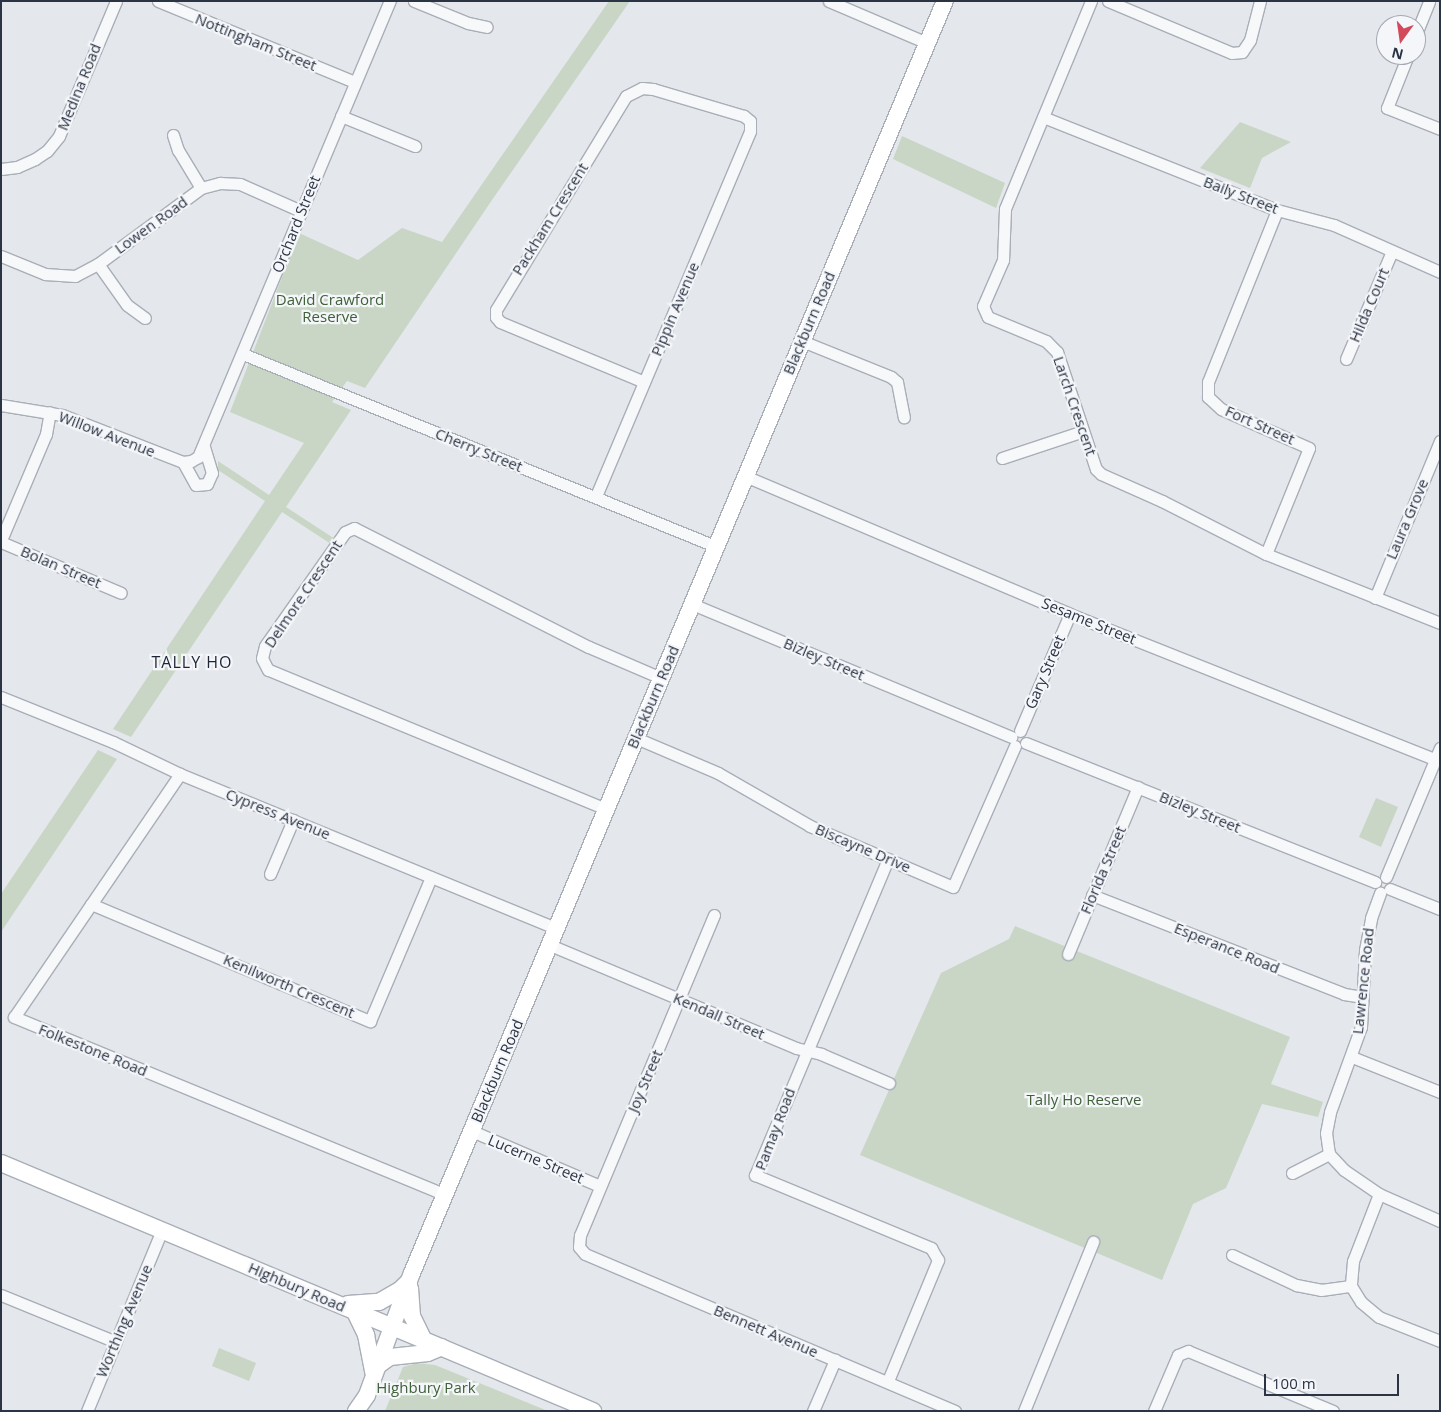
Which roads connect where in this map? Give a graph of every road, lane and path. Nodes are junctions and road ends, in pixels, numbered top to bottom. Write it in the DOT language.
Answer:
graph roads {
  1 [pos="116,1"];
  2 [pos="158,1"];
  3 [pos="390,1"];
  4 [pos="414,1"];
  5 [pos="828,1"];
  6 [pos="945,1"];
  7 [pos="1093,1"];
  8 [pos="1108,1"];
  9 [pos="1260,1"];
  10 [pos="1429,1"];
  11 [pos="1423,15"];
  12 [pos="487,27"];
  13 [pos="928,42"];
  14 [pos="1404,65"];
  15 [pos="355,82"];
  16 [pos="341,116"];
  17 [pos="1043,117"];
  18 [pos="750,121"];
  19 [pos="1440,129"];
  20 [pos="173,136"];
  21 [pos="414,146"];
  22 [pos="1,169"];
  23 [pos="202,188"];
  24 [pos="1277,210"];
  25 [pos="301,211"];
  26 [pos="1392,251"];
  27 [pos="1,256"];
  28 [pos="98,264"];
  29 [pos="1440,272"];
  30 [pos="145,318"];
  31 [pos="802,341"];
  32 [pos="243,354"];
  33 [pos="1346,359"];
  34 [pos="644,382"];
  35 [pos="1,405"];
  36 [pos="50,412"];
  37 [pos="904,417"];
  38 [pos="1083,430"];
  39 [pos="1440,441"];
  40 [pos="204,447"];
  41 [pos="1002,458"];
  42 [pos="183,462"];
  43 [pos="745,476"];
  44 [pos="596,496"];
  45 [pos="1,541"];
  46 [pos="715,546"];
  47 [pos="1266,554"];
  48 [pos="121,593"];
  49 [pos="1375,598"];
  50 [pos="692,604"];
  51 [pos="1070,614"];
  52 [pos="1440,623"];
  53 [pos="661,678"];
  54 [pos="1,697"];
  55 [pos="636,738"];
  56 [pos="1018,739"];
  57 [pos="1440,748"];
  58 [pos="1435,767"];
  59 [pos="180,774"];
  60 [pos="1138,787"];
  61 [pos="606,809"];
  62 [pos="293,820"];
  63 [pos="888,859"];
  64 [pos="270,874"];
  65 [pos="431,877"];
  66 [pos="1385,886"];
  67 [pos="1092,895"];
  68 [pos="90,904"];
  69 [pos="1440,909"];
  70 [pos="714,915"];
  71 [pos="556,928"];
  72 [pos="550,945"];
  73 [pos="1068,954"];
  74 [pos="1362,998"];
  75 [pos="680,999"];
  76 [pos="807,1050"];
  77 [pos="1352,1056"];
  78 [pos="889,1083"];
  79 [pos="1440,1092"];
  80 [pos="472,1131"];
  81 [pos="1329,1154"];
  82 [pos="1,1163"];
  83 [pos="1292,1173"];
  84 [pos="600,1186"];
  85 [pos="1379,1194"];
  86 [pos="445,1195"];
  87 [pos="1440,1221"];
  88 [pos="162,1230"];
  89 [pos="1093,1242"];
  90 [pos="579,1247"];
  91 [pos="1232,1255"];
  92 [pos="411,1277"];
  93 [pos="1351,1286"];
  94 [pos="1,1294"];
  95 [pos="347,1307"];
  96 [pos="391,1326"];
  97 [pos="423,1338"];
  98 [pos="1440,1341"];
  99 [pos="116,1342"];
  100 [pos="442,1347"];
  101 [pos="834,1360"];
  102 [pos="375,1372"];
  103 [pos="888,1381"];
  104 [pos="366,1403"];
  105 [pos="87,1411"];
  106 [pos="356,1411"];
  107 [pos="593,1411"];
  108 [pos="813,1411"];
  109 [pos="955,1411"];
  110 [pos="1024,1411"];
  111 [pos="1154,1411"];
  112 [pos="1333,1411"];
  1 -- 22 [label="street, Medina Road"];
  2 -- 15 [label="street, Nottingham Street"];
  3 -- 15 [label="street, Orchard Street"];
  4 -- 12 [label="street"];
  5 -- 13 [label="street"];
  6 -- 13 [label="main road, Blackburn Road"];
  7 -- 17 [label="street, Larch Crescent"];
  8 -- 9 [label="street"];
  10 -- 11 [label="street"];
  13 -- 31 [label="main road, Blackburn Road"];
  14 -- 19 [label="street"];
  15 -- 16 [label="street, Orchard Street"];
  16 -- 21 [label="street"];
  16 -- 25 [label="street, Orchard Street"];
  17 -- 24 [label="street, Baily Street"];
  17 -- 38 [label="street, Larch Crescent"];
  18 -- 34 [label="street, Pippin Avenue"];
  18 -- 34 [label="street, Packham Crescent"];
  20 -- 23 [label="street"];
  23 -- 25 [label="street, Lowen Road"];
  23 -- 28 [label="street, Lowen Road"];
  24 -- 26 [label="street, Baily Street"];
  24 -- 47 [label="street, Fort Street"];
  25 -- 32 [label="street, Orchard Street"];
  26 -- 29 [label="street, Baily Street"];
  26 -- 33 [label="street, Hilda Court"];
  27 -- 28 [label="street, Lowen Road"];
  28 -- 30 [label="street"];
  31 -- 37 [label="street"];
  31 -- 43 [label="main road, Blackburn Road"];
  32 -- 40 [label="street, Orchard Street"];
  32 -- 44 [label="street, Cherry Street"];
  34 -- 44 [label="street, Pippin Avenue"];
  35 -- 36 [label="street, Willow Avenue"];
  36 -- 42 [label="street, Willow Avenue"];
  36 -- 45 [label="street"];
  38 -- 41 [label="street"];
  38 -- 47 [label="street, Larch Crescent"];
  39 -- 49 [label="street, Laura Grove"];
  40 -- 42 [label="street, Orchard Street"];
  40 -- 42 [label="street"];
  43 -- 46 [label="main road, Blackburn Road"];
  43 -- 51 [label="street, Sesame Street"];
  44 -- 46 [label="street, Cherry Street"];
  45 -- 48 [label="street, Bolan Street"];
  46 -- 50 [label="main road, Blackburn Road"];
  47 -- 49 [label="street, Larch Crescent"];
  49 -- 52 [label="street, Larch Crescent"];
  50 -- 53 [label="main road, Blackburn Road"];
  50 -- 56 [label="street, Bizley Street"];
  51 -- 56 [label="street, Gary Street"];
  51 -- 58 [label="street, Sesame Street"];
  53 -- 55 [label="main road, Blackburn Road"];
  53 -- 61 [label="street, Delmore Crescent"];
  54 -- 59 [label="street, Cypress Avenue"];
  55 -- 61 [label="main road, Blackburn Road"];
  55 -- 63 [label="street, Biscayne Drive"];
  56 -- 60 [label="street, Bizley Street"];
  56 -- 63 [label="street, Biscayne Drive"];
  57 -- 58 [label="street, Lawrence Road"];
  58 -- 66 [label="street, Lawrence Road"];
  59 -- 62 [label="street, Cypress Avenue"];
  59 -- 68 [label="street, Folkestone Road"];
  60 -- 66 [label="street, Bizley Street"];
  60 -- 67 [label="street, Florida Street"];
  61 -- 71 [label="main road, Blackburn Road"];
  62 -- 64 [label="street"];
  62 -- 65 [label="street, Cypress Avenue"];
  63 -- 76 [label="street, Pamay Road"];
  65 -- 68 [label="street, Kenilworth Crescent"];
  65 -- 71 [label="street, Cypress Avenue"];
  66 -- 69 [label="street"];
  66 -- 74 [label="street, Lawrence Road"];
  67 -- 73 [label="street, Florida Street"];
  67 -- 74 [label="street, Esperance Road"];
  68 -- 86 [label="street, Folkestone Road"];
  70 -- 75 [label="street, Joy Street"];
  71 -- 72 [label="main road, Blackburn Road"];
  72 -- 75 [label="street, Kendall Street"];
  72 -- 80 [label="main road, Blackburn Road"];
  74 -- 77 [label="street, Lawrence Road"];
  75 -- 76 [label="street, Kendall Street"];
  75 -- 84 [label="street, Joy Street"];
  76 -- 78 [label="street, Kendall Street"];
  76 -- 103 [label="street, Pamay Road"];
  77 -- 79 [label="street"];
  77 -- 81 [label="street, Lawrence Road"];
  80 -- 84 [label="street, Lucerne Street"];
  80 -- 86 [label="main road, Blackburn Road"];
  81 -- 83 [label="street"];
  81 -- 85 [label="street"];
  82 -- 88 [label="main road, Highbury Road"];
  84 -- 90 [label="street, Joy Street"];
  85 -- 87 [label="street"];
  85 -- 93 [label="street"];
  86 -- 92 [label="main road, Blackburn Road"];
  88 -- 95 [label="main road, Highbury Road"];
  88 -- 99 [label="street, Worthing Avenue"];
  89 -- 110 [label="street"];
  90 -- 101 [label="street, Bennett Avenue"];
  91 -- 93 [label="street"];
  92 -- 95 [label="main road"];
  92 -- 96 [label="main road, Blackburn Road"];
  92 -- 97 [label="main road"];
  93 -- 98 [label="street"];
  94 -- 99 [label="street"];
  95 -- 96 [label="main road, Highbury Road"];
  95 -- 102 [label="main road"];
  96 -- 97 [label="main road, Highbury Road"];
  96 -- 102 [label="main road, Blackburn Road"];
  97 -- 100 [label="main road, Highbury Road"];
  99 -- 105 [label="street, Worthing Avenue"];
  100 -- 102 [label="main road"];
  100 -- 107 [label="main road, Highbury Road"];
  101 -- 103 [label="street, Bennett Avenue"];
  101 -- 108 [label="street"];
  102 -- 104 [label="main road, Blackburn Road"];
  103 -- 109 [label="street, Bennett Avenue"];
  104 -- 106 [label="main road, Blackburn Road"];
  111 -- 112 [label="street"];
}
